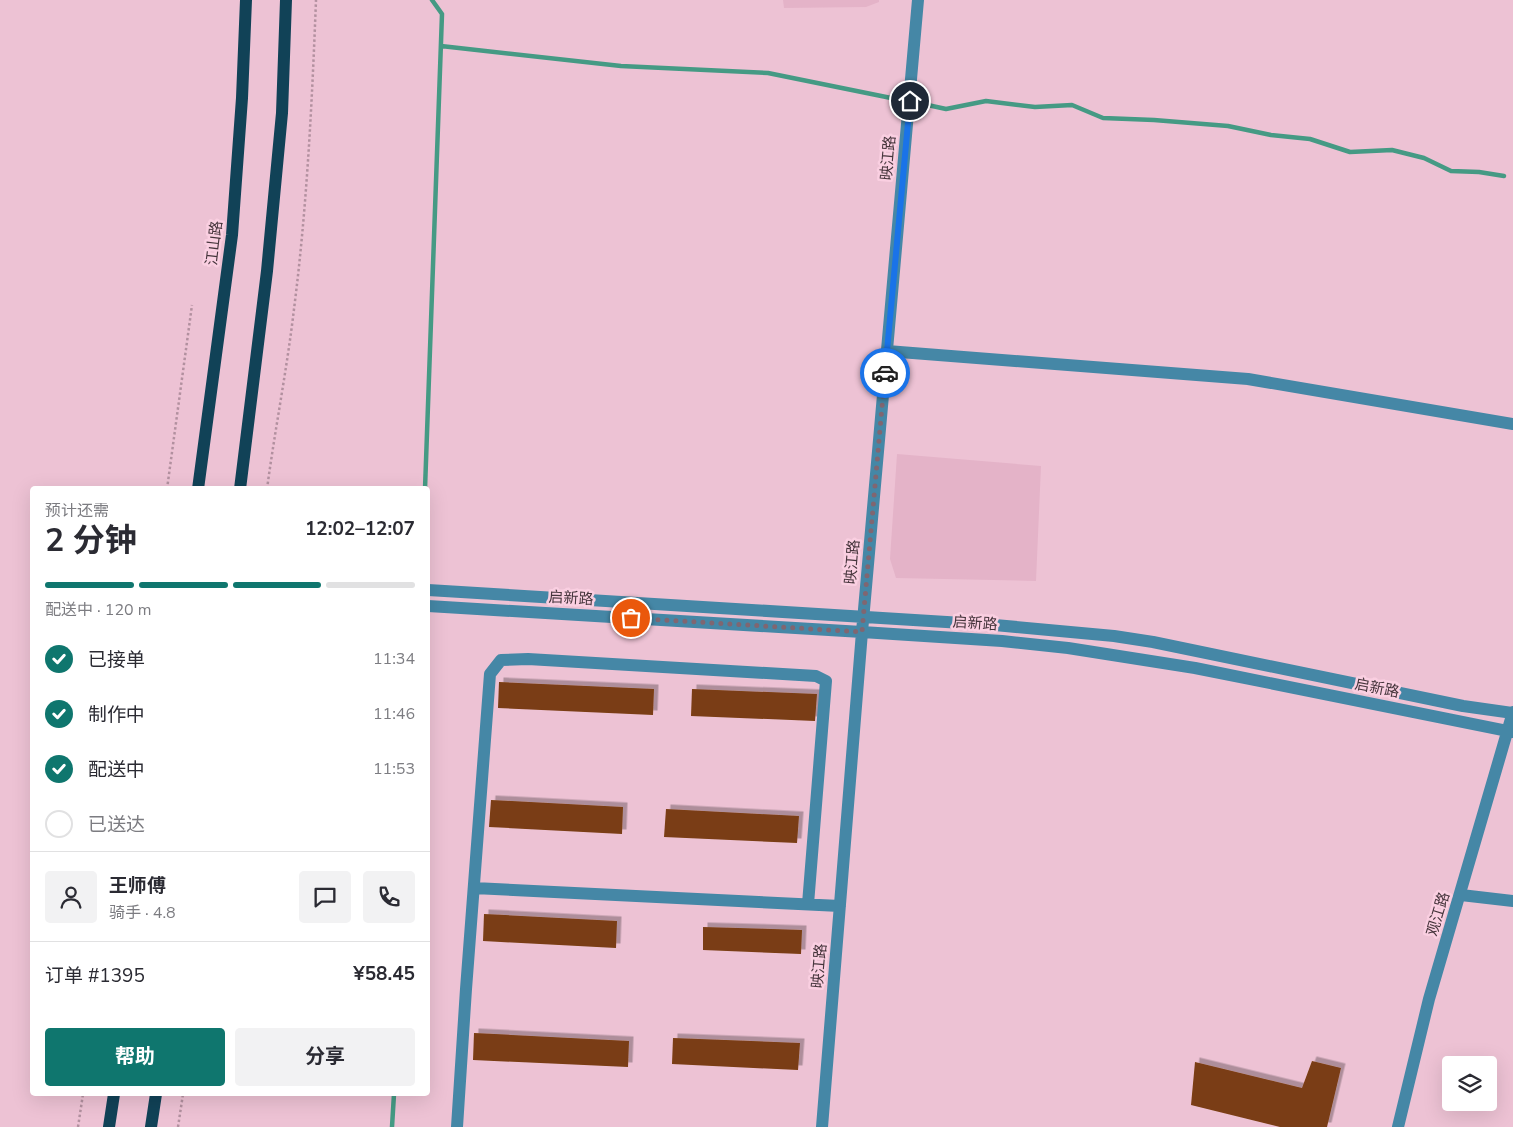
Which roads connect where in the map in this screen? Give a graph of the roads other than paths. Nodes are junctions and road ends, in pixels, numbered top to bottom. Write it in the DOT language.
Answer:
graph roads {
  1 [pos="246,0"];
  2 [pos="286,0"];
  3 [pos="918,0"];
  4 [pos="887,351"];
  5 [pos="1513,424"];
  6 [pos="198,486"];
  7 [pos="240,486"];
  8 [pos="430,590"];
  9 [pos="430,606"];
  10 [pos="863,617"];
  11 [pos="862,632"];
  12 [pos="1513,713"];
  13 [pos="1511,732"];
  14 [pos="474,888"];
  15 [pos="1461,895"];
  16 [pos="1513,901"];
  17 [pos="808,904"];
  18 [pos="840,906"];
  19 [pos="114,1096"];
  20 [pos="156,1096"];
  21 [pos="109,1127"];
  22 [pos="151,1127"];
  23 [pos="457,1127"];
  24 [pos="822,1127"];
  25 [pos="1398,1127"];
  1 -- 6 [label="main road, 江山路"];
  2 -- 7 [label="main road"];
  3 -- 4 [label="street, 映江路"];
  4 -- 5 [label="street"];
  4 -- 10 [label="street, 映江路"];
  8 -- 10 [label="street, 启新路"];
  9 -- 11 [label="street, 启新路"];
  10 -- 11 [label="street, 映江路"];
  10 -- 12 [label="street, 启新路"];
  11 -- 13 [label="street, 启新路"];
  11 -- 18 [label="street, 映江路"];
  12 -- 13 [label="street, 观江路"];
  13 -- 15 [label="street, 观江路"];
  14 -- 17 [label="street"];
  14 -- 17 [label="street"];
  14 -- 23 [label="street"];
  15 -- 16 [label="street"];
  15 -- 25 [label="street, 观江路"];
  17 -- 18 [label="street"];
  18 -- 24 [label="street, 映江路"];
  19 -- 21 [label="main road"];
  20 -- 22 [label="main road"];
}
